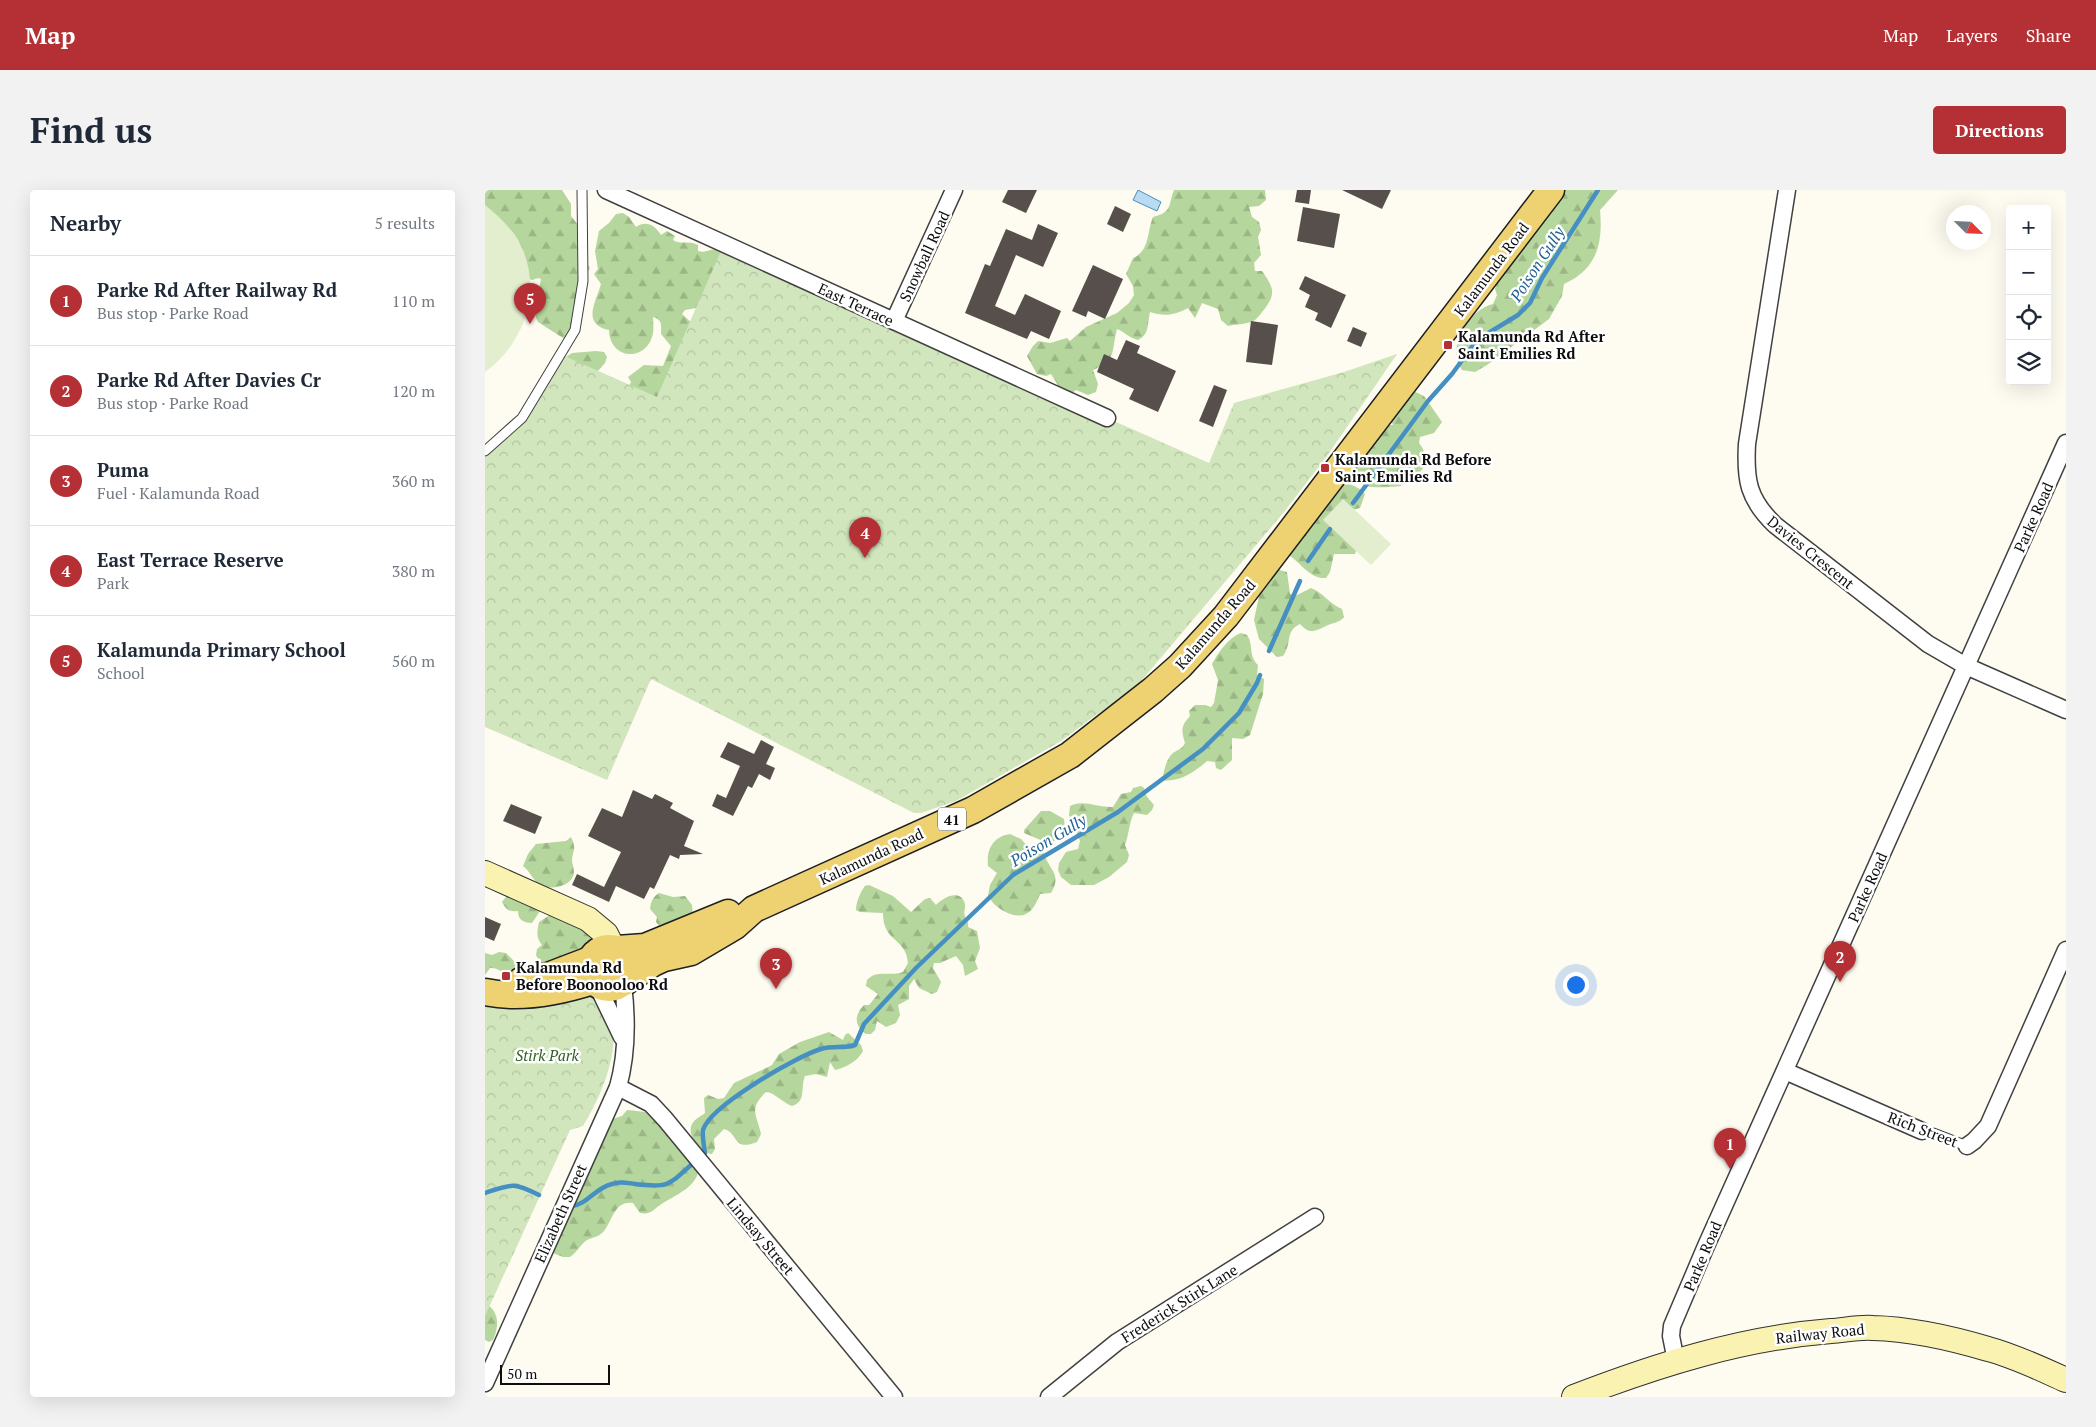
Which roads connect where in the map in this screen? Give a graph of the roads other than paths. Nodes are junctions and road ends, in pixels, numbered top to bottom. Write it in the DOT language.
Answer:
graph roads {
  1 [pos="582,190"];
  2 [pos="606,190"];
  3 [pos="954,190"];
  4 [pos="1550,190"];
  5 [pos="1787,190"];
  6 [pos="894,321"];
  7 [pos="1107,418"];
  8 [pos="2066,443"];
  9 [pos="485,451"];
  10 [pos="1965,666"];
  11 [pos="2066,710"];
  12 [pos="485,872"];
  13 [pos="754,909"];
  14 [pos="2066,950"];
  15 [pos="601,962"];
  16 [pos="624,983"];
  17 [pos="485,987"];
  18 [pos="485,992"];
  19 [pos="624,1042"];
  20 [pos="1785,1071"];
  21 [pos="618,1087"];
  22 [pos="1922,1131"];
  23 [pos="1967,1146"];
  24 [pos="1315,1217"];
  25 [pos="1676,1361"];
  26 [pos="2066,1380"];
  27 [pos="485,1382"];
  28 [pos="894,1397"];
  29 [pos="1049,1397"];
  30 [pos="1574,1397"];
  1 -- 9 [label="lane"];
  2 -- 6 [label="street, East Terrace"];
  3 -- 6 [label="street, Snowball Road"];
  4 -- 13 [label="main road, Kalamunda Road / 41"];
  5 -- 10 [label="street, Davies Crescent"];
  6 -- 7 [label="street, East Terrace"];
  8 -- 10 [label="street, Parke Road"];
  10 -- 11 [label="street, Davies Crescent"];
  10 -- 20 [label="street, Parke Road"];
  12 -- 15 [label="street"];
  13 -- 15 [label="main road, Kalamunda Road / 41"];
  13 -- 16 [label="main road, Kalamunda Road / 41"];
  14 -- 23 [label="street, Rich Street"];
  15 -- 16 [label="main road, 41"];
  15 -- 16 [label="main road"];
  15 -- 17 [label="main road, Kalamunda Road / 41"];
  15 -- 18 [label="main road, Kalamunda Road / 41"];
  15 -- 19 [label="street, Elizabeth Street"];
  16 -- 19 [label="street, Elizabeth Street"];
  19 -- 21 [label="street, Elizabeth Street"];
  20 -- 22 [label="street, Rich Street"];
  20 -- 25 [label="street, Parke Road"];
  21 -- 27 [label="street, Elizabeth Street"];
  21 -- 28 [label="street, Lindsay Street"];
  22 -- 23 [label="lane, Rich Street"];
  24 -- 29 [label="street, Frederick Stirk Lane"];
  25 -- 26 [label="street, Railway Road"];
  25 -- 30 [label="street, Railway Road"];
}
